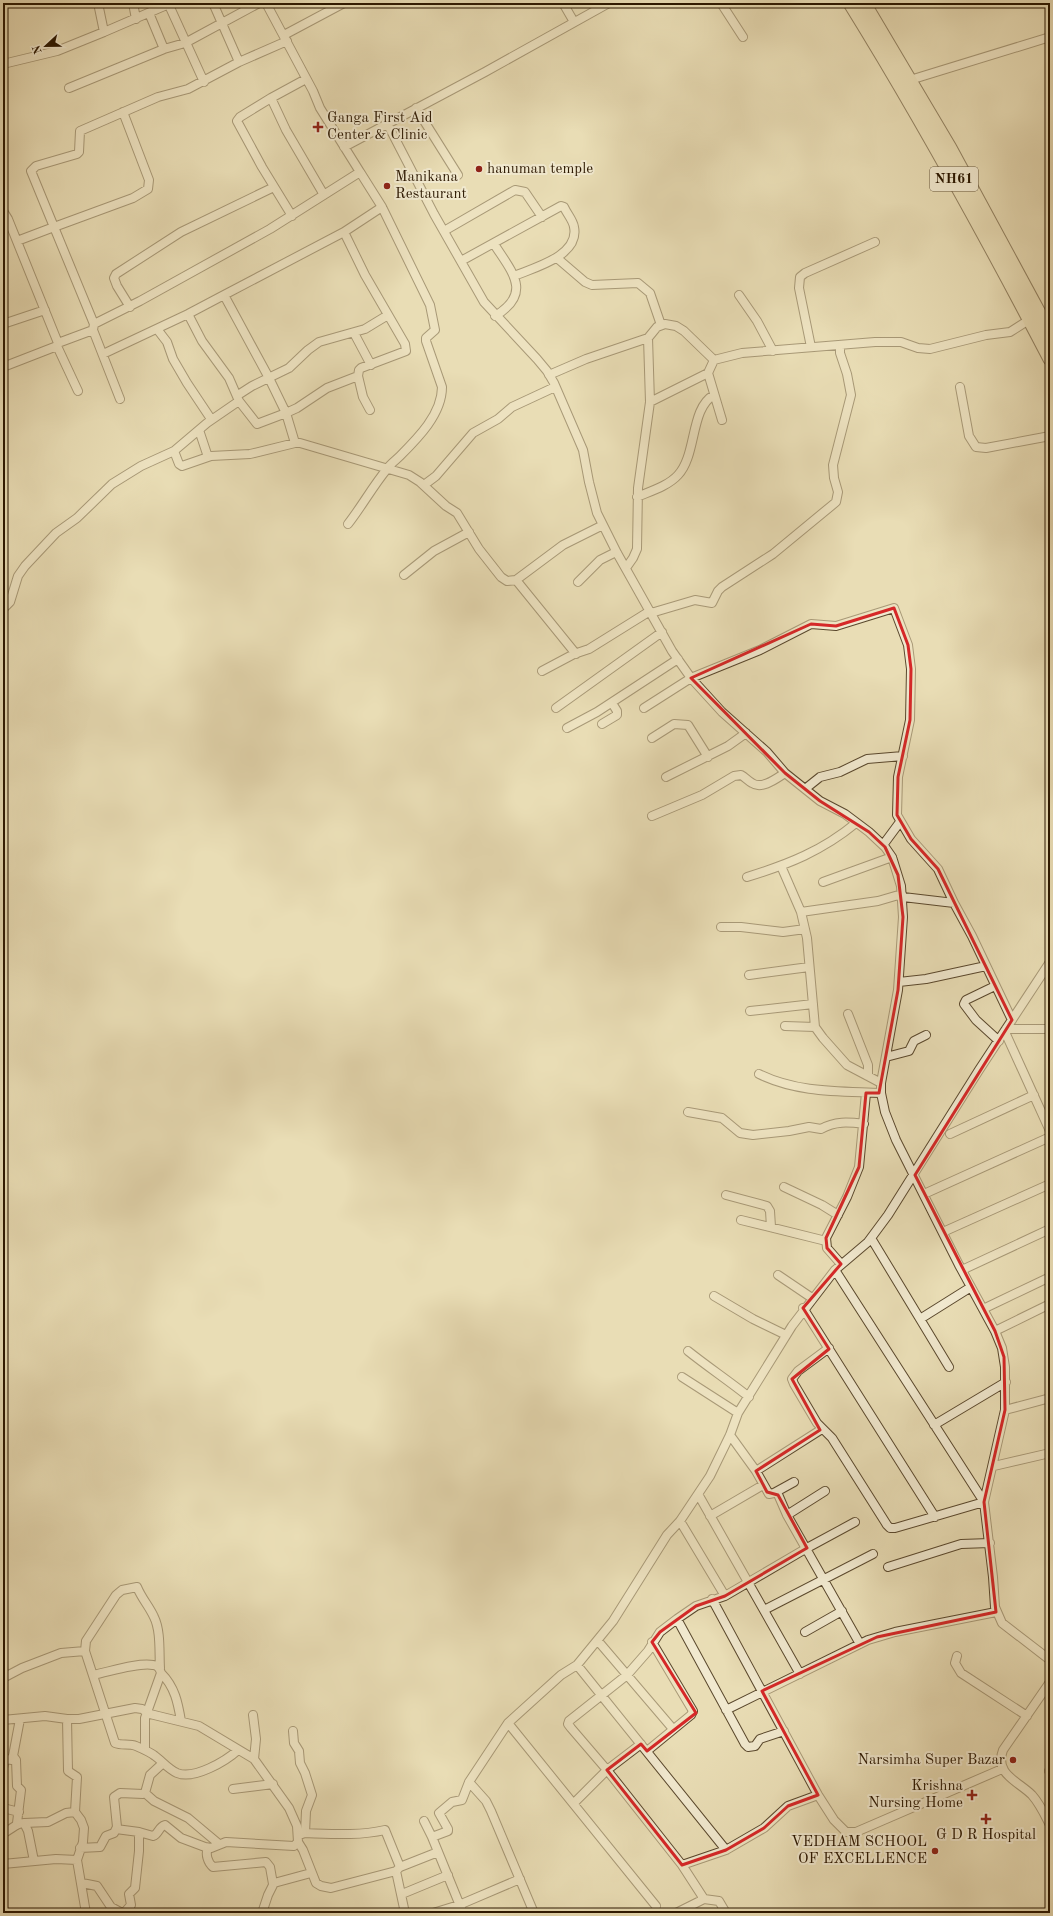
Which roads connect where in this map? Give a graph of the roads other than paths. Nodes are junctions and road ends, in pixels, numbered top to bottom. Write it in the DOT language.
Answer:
graph roads {
  1 [pos="98,3"];
  2 [pos="133,3"];
  3 [pos="213,3"];
  4 [pos="259,3"];
  5 [pos="266,3"];
  6 [pos="344,3"];
  7 [pos="563,3"];
  8 [pos="608,3"];
  9 [pos="721,3"];
  10 [pos="850,3"];
  11 [pos="864,3"];
  12 [pos="168,4"];
  13 [pos="149,13"];
  14 [pos="136,19"];
  15 [pos="221,22"];
  16 [pos="574,22"];
  17 [pos="104,32"];
  18 [pos="743,37"];
  19 [pos="285,38"];
  20 [pos="1050,38"];
  21 [pos="185,43"];
  22 [pos="164,50"];
  23 [pos="239,62"];
  24 [pos="3,64"];
  25 [pos="306,79"];
  26 [pos="910,80"];
  27 [pos="204,82"];
  28 [pos="69,88"];
  29 [pos="272,98"];
  30 [pos="416,108"];
  31 [pos="123,112"];
  32 [pos="387,123"];
  33 [pos="344,147"];
  34 [pos="360,172"];
  35 [pos="458,175"];
  36 [pos="274,187"];
  37 [pos="324,195"];
  38 [pos="382,207"];
  39 [pos="3,211"];
  40 [pos="292,216"];
  41 [pos="542,217"];
  42 [pos="54,227"];
  43 [pos="444,231"];
  44 [pos="344,232"];
  45 [pos="17,241"];
  46 [pos="875,242"];
  47 [pos="494,244"];
  48 [pos="557,258"];
  49 [pos="461,261"];
  50 [pos="514,276"];
  51 [pos="224,295"];
  52 [pos="739,296"];
  53 [pos="130,307"];
  54 [pos="45,310"];
  55 [pos="188,314"];
  56 [pos="388,315"];
  57 [pos="495,316"];
  58 [pos="1040,317"];
  59 [pos="3,324"];
  60 [pos="661,325"];
  61 [pos="94,327"];
  62 [pos="157,329"];
  63 [pos="354,333"];
  64 [pos="1050,333"];
  65 [pos="648,338"];
  66 [pos="57,344"];
  67 [pos="840,344"];
  68 [pos="811,347"];
  69 [pos="773,351"];
  70 [pos="103,354"];
  71 [pos="1050,359"];
  72 [pos="714,360"];
  73 [pos="371,365"];
  74 [pos="3,367"];
  75 [pos="708,373"];
  76 [pos="549,375"];
  77 [pos="358,376"];
  78 [pos="269,378"];
  79 [pos="555,387"];
  80 [pos="960,387"];
  81 [pos="78,391"];
  82 [pos="714,395"];
  83 [pos="238,398"];
  84 [pos="120,399"];
  85 [pos="650,402"];
  86 [pos="370,410"];
  87 [pos="286,413"];
  88 [pos="211,419"];
  89 [pos="722,420"];
  90 [pos="199,430"];
  91 [pos="1050,436"];
  92 [pos="294,443"];
  93 [pos="174,451"];
  94 [pos="208,457"];
  95 [pos="387,468"];
  96 [pos="424,485"];
  97 [pos="637,496"];
  98 [pos="348,524"];
  99 [pos="603,525"];
  100 [pos="469,532"];
  101 [pos="616,552"];
  102 [pos="626,568"];
  103 [pos="404,575"];
  104 [pos="516,580"];
  105 [pos="578,582"];
  106 [pos="3,609"];
  107 [pos="650,612"];
  108 [pos="662,632"];
  109 [pos="576,654"];
  110 [pos="678,659"];
  111 [pos="542,671"];
  112 [pos="691,678"];
  113 [pos="612,703"];
  114 [pos="556,708"];
  115 [pos="644,708"];
  116 [pos="602,724"];
  117 [pos="567,728"];
  118 [pos="746,733"];
  119 [pos="652,738"];
  120 [pos="903,756"];
  121 [pos="708,757"];
  122 [pos="785,773"];
  123 [pos="666,777"];
  124 [pos="805,789"];
  125 [pos="652,816"];
  126 [pos="900,822"];
  127 [pos="856,823"];
  128 [pos="883,845"];
  129 [pos="892,857"];
  130 [pos="781,866"];
  131 [pos="747,877"];
  132 [pos="823,882"];
  133 [pos="903,896"];
  134 [pos="954,903"];
  135 [pos="801,912"];
  136 [pos="721,927"];
  137 [pos="805,929"];
  138 [pos="1050,962"];
  139 [pos="986,966"];
  140 [pos="809,967"];
  141 [pos="749,975"];
  142 [pos="899,982"];
  143 [pos="995,986"];
  144 [pos="813,1004"];
  145 [pos="750,1011"];
  146 [pos="848,1014"];
  147 [pos="1012,1020"];
  148 [pos="785,1026"];
  149 [pos="815,1027"];
  150 [pos="1050,1029"];
  151 [pos="1005,1030"];
  152 [pos="926,1035"];
  153 [pos="999,1041"];
  154 [pos="886,1057"];
  155 [pos="759,1074"];
  156 [pos="868,1076"];
  157 [pos="881,1083"];
  158 [pos="866,1093"];
  159 [pos="880,1093"];
  160 [pos="1034,1095"];
  161 [pos="688,1112"];
  162 [pos="864,1124"];
  163 [pos="1050,1131"];
  164 [pos="950,1134"];
  165 [pos="1050,1137"];
  166 [pos="915,1175"];
  167 [pos="1050,1184"];
  168 [pos="784,1187"];
  169 [pos="924,1194"];
  170 [pos="726,1195"];
  171 [pos="838,1215"];
  172 [pos="741,1220"];
  173 [pos="770,1227"];
  174 [pos="1050,1229"];
  175 [pos="943,1232"];
  176 [pos="871,1238"];
  177 [pos="826,1241"];
  178 [pos="838,1267"];
  179 [pos="962,1270"];
  180 [pos="778,1275"];
  181 [pos="1050,1277"];
  182 [pos="971,1287"];
  183 [pos="714,1296"];
  184 [pos="812,1298"];
  185 [pos="1050,1304"];
  186 [pos="803,1308"];
  187 [pos="983,1309"];
  188 [pos="920,1319"];
  189 [pos="995,1331"];
  190 [pos="786,1335"];
  191 [pos="829,1348"];
  192 [pos="688,1351"];
  193 [pos="950,1367"];
  194 [pos="682,1377"];
  195 [pos="1006,1382"];
  196 [pos="749,1397"];
  197 [pos="1050,1398"];
  198 [pos="1005,1410"];
  199 [pos="738,1413"];
  200 [pos="934,1425"];
  201 [pos="822,1429"];
  202 [pos="730,1435"];
  203 [pos="1050,1453"];
  204 [pos="994,1466"];
  205 [pos="756,1471"];
  206 [pos="794,1482"];
  207 [pos="763,1485"];
  208 [pos="825,1491"];
  209 [pos="777,1492"];
  210 [pos="698,1494"];
  211 [pos="984,1502"];
  212 [pos="787,1515"];
  213 [pos="710,1516"];
  214 [pos="935,1517"];
  215 [pos="680,1521"];
  216 [pos="855,1522"];
  217 [pos="990,1543"];
  218 [pos="807,1548"];
  219 [pos="873,1554"];
  220 [pos="888,1567"];
  221 [pos="824,1579"];
  222 [pos="749,1582"];
  223 [pos="725,1596"];
  224 [pos="712,1599"];
  225 [pos="764,1610"];
  226 [pos="842,1611"];
  227 [pos="996,1612"];
  228 [pos="677,1619"];
  229 [pos="805,1632"];
  230 [pos="598,1641"];
  231 [pos="652,1642"];
  232 [pos="860,1644"];
  233 [pos="85,1651"];
  234 [pos="957,1656"];
  235 [pos="1050,1660"];
  236 [pos="577,1665"];
  237 [pos="161,1671"];
  238 [pos="800,1674"];
  239 [pos="93,1675"];
  240 [pos="627,1675"];
  241 [pos="3,1678"];
  242 [pos="1050,1682"];
  243 [pos="762,1691"];
  244 [pos="602,1695"];
  245 [pos="726,1710"];
  246 [pos="148,1712"];
  247 [pos="105,1713"];
  248 [pos="253,1715"];
  249 [pos="1027,1716"];
  250 [pos="20,1719"];
  251 [pos="67,1719"];
  252 [pos="3,1720"];
  253 [pos="180,1721"];
  254 [pos="508,1723"];
  255 [pos="673,1729"];
  256 [pos="293,1731"];
  257 [pos="784,1731"];
  258 [pos="641,1744"];
  259 [pos="145,1750"];
  260 [pos="238,1750"];
  261 [pos="647,1751"];
  262 [pos="14,1756"];
  263 [pos="254,1759"];
  264 [pos="162,1763"];
  265 [pos="3,1768"];
  266 [pos="1002,1769"];
  267 [pos="607,1770"];
  268 [pos="469,1782"];
  269 [pos="273,1784"];
  270 [pos="232,1789"];
  271 [pos="145,1793"];
  272 [pos="818,1795"];
  273 [pos="574,1803"];
  274 [pos="3,1808"];
  275 [pos="19,1812"];
  276 [pos="75,1812"];
  277 [pos="424,1821"];
  278 [pos="21,1823"];
  279 [pos="1050,1825"];
  280 [pos="116,1829"];
  281 [pos="139,1832"];
  282 [pos="3,1833"];
  283 [pos="301,1836"];
  284 [pos="432,1837"];
  285 [pos="219,1844"];
  286 [pos="80,1848"];
  287 [pos="208,1848"];
  288 [pos="726,1850"];
  289 [pos="438,1852"];
  290 [pos="77,1860"];
  291 [pos="34,1861"];
  292 [pos="3,1864"];
  293 [pos="682,1865"];
  294 [pos="398,1869"];
  295 [pos="311,1873"];
  296 [pos="448,1875"];
  297 [pos="520,1879"];
  298 [pos="82,1883"];
  299 [pos="273,1884"];
  300 [pos="402,1894"];
  301 [pos="704,1899"];
  302 [pos="460,1905"];
  303 [pos="656,1906"];
  304 [pos="86,1913"];
  305 [pos="123,1913"];
  306 [pos="262,1913"];
  307 [pos="405,1913"];
  308 [pos="434,1913"];
  309 [pos="463,1913"];
  310 [pos="534,1913"];
  311 [pos="676,1913"];
  312 [pos="726,1913"];
  1 -- 17 [label="street"];
  2 -- 14 [label="street"];
  3 -- 15 [label="street"];
  4 -- 15 [label="street"];
  5 -- 19 [label="street"];
  6 -- 19 [label="street"];
  7 -- 16 [label="street"];
  8 -- 16 [label="street"];
  9 -- 18 [label="street"];
  10 -- 58 [label="highway, NH61"];
  11 -- 26 [label="highway, NH61"];
  12 -- 13 [label="street"];
  12 -- 21 [label="street"];
  13 -- 14 [label="street"];
  13 -- 22 [label="street"];
  14 -- 17 [label="street"];
  15 -- 21 [label="street"];
  15 -- 23 [label="street"];
  16 -- 30 [label="street"];
  17 -- 24 [label="street"];
  19 -- 23 [label="street"];
  19 -- 25 [label="street"];
  20 -- 26 [label="street"];
  21 -- 22 [label="street"];
  21 -- 27 [label="street"];
  22 -- 28 [label="street"];
  23 -- 27 [label="street"];
  25 -- 29 [label="street"];
  25 -- 33 [label="street"];
  26 -- 58 [label="highway, NH61"];
  27 -- 31 [label="street"];
  29 -- 36 [label="street"];
  29 -- 37 [label="street"];
  30 -- 32 [label="street"];
  30 -- 35 [label="street"];
  31 -- 42 [label="street"];
  31 -- 42 [label="street"];
  32 -- 33 [label="street"];
  32 -- 43 [label="street"];
  33 -- 34 [label="street"];
  34 -- 37 [label="street"];
  34 -- 38 [label="street"];
  36 -- 40 [label="street"];
  36 -- 53 [label="street"];
  37 -- 40 [label="street"];
  38 -- 44 [label="street"];
  38 -- 95 [label="street"];
  39 -- 45 [label="street"];
  40 -- 53 [label="street"];
  41 -- 43 [label="street"];
  41 -- 47 [label="street"];
  41 -- 48 [label="street"];
  42 -- 45 [label="street"];
  42 -- 61 [label="street"];
  43 -- 49 [label="street"];
  44 -- 51 [label="street"];
  44 -- 56 [label="street"];
  45 -- 54 [label="street"];
  46 -- 68 [label="street"];
  47 -- 49 [label="street"];
  47 -- 50 [label="street"];
  48 -- 50 [label="street"];
  48 -- 60 [label="street"];
  49 -- 57 [label="street"];
  50 -- 57 [label="street"];
  51 -- 55 [label="street"];
  51 -- 78 [label="street"];
  52 -- 69 [label="street"];
  53 -- 61 [label="street"];
  54 -- 59 [label="street"];
  54 -- 66 [label="street"];
  55 -- 62 [label="street"];
  55 -- 83 [label="street"];
  56 -- 63 [label="street"];
  56 -- 73 [label="street"];
  57 -- 76 [label="street"];
  58 -- 64 [label="highway, NH61"];
  58 -- 67 [label="street"];
  58 -- 71 [label="highway, NH61"];
  60 -- 65 [label="street"];
  60 -- 72 [label="street"];
  61 -- 66 [label="street"];
  61 -- 70 [label="street"];
  62 -- 70 [label="street"];
  62 -- 88 [label="street"];
  63 -- 73 [label="street"];
  63 -- 78 [label="street"];
  65 -- 76 [label="street"];
  65 -- 85 [label="street"];
  66 -- 74 [label="street"];
  66 -- 81 [label="street"];
  67 -- 68 [label="street"];
  67 -- 107 [label="street"];
  68 -- 69 [label="street"];
  69 -- 72 [label="street"];
  70 -- 84 [label="street"];
  72 -- 75 [label="street"];
  73 -- 77 [label="street"];
  75 -- 82 [label="street"];
  75 -- 85 [label="street"];
  76 -- 79 [label="street"];
  77 -- 86 [label="street"];
  77 -- 87 [label="street"];
  78 -- 83 [label="street"];
  78 -- 87 [label="street"];
  79 -- 96 [label="street"];
  79 -- 99 [label="street"];
  80 -- 91 [label="street"];
  82 -- 89 [label="street"];
  82 -- 97 [label="street"];
  83 -- 87 [label="street"];
  83 -- 88 [label="street"];
  85 -- 97 [label="street"];
  87 -- 92 [label="street"];
  88 -- 90 [label="street"];
  90 -- 93 [label="street"];
  90 -- 94 [label="street"];
  92 -- 94 [label="street"];
  92 -- 95 [label="street"];
  93 -- 94 [label="street"];
  93 -- 106 [label="street"];
  95 -- 96 [label="street"];
  95 -- 98 [label="street"];
  96 -- 100 [label="street"];
  97 -- 102 [label="street"];
  99 -- 101 [label="street"];
  99 -- 104 [label="street"];
  100 -- 103 [label="street"];
  100 -- 104 [label="street"];
  101 -- 102 [label="street"];
  101 -- 105 [label="street"];
  102 -- 107 [label="street"];
  104 -- 109 [label="street"];
  107 -- 108 [label="street"];
  107 -- 109 [label="street"];
  108 -- 110 [label="street"];
  108 -- 114 [label="street"];
  109 -- 111 [label="street"];
  110 -- 112 [label="street"];
  110 -- 113 [label="street"];
  112 -- 115 [label="street"];
  112 -- 118 [label="street"];
  112 -- 120 [label="street"];
  113 -- 116 [label="street"];
  113 -- 117 [label="street"];
  118 -- 121 [label="street"];
  118 -- 122 [label="street"];
  119 -- 121 [label="street"];
  120 -- 124 [label="street"];
  120 -- 126 [label="street"];
  121 -- 123 [label="street"];
  122 -- 124 [label="street"];
  122 -- 125 [label="street"];
  124 -- 127 [label="street"];
  126 -- 128 [label="street"];
  126 -- 134 [label="street"];
  127 -- 128 [label="street"];
  127 -- 130 [label="street"];
  128 -- 129 [label="street"];
  129 -- 132 [label="street"];
  129 -- 133 [label="street"];
  130 -- 131 [label="street"];
  130 -- 135 [label="street"];
  133 -- 134 [label="street"];
  133 -- 135 [label="street"];
  133 -- 142 [label="street"];
  134 -- 139 [label="street"];
  135 -- 137 [label="street"];
  136 -- 137 [label="street"];
  137 -- 140 [label="street"];
  138 -- 147 [label="street"];
  139 -- 142 [label="street"];
  139 -- 143 [label="street"];
  140 -- 141 [label="street"];
  140 -- 144 [label="street"];
  142 -- 154 [label="street"];
  143 -- 147 [label="street"];
  143 -- 153 [label="street"];
  144 -- 145 [label="street"];
  144 -- 149 [label="street"];
  146 -- 156 [label="street"];
  147 -- 151 [label="street"];
  148 -- 149 [label="street"];
  149 -- 156 [label="street"];
  150 -- 151 [label="street"];
  151 -- 153 [label="street"];
  151 -- 160 [label="street"];
  152 -- 154 [label="street"];
  153 -- 166 [label="street"];
  154 -- 157 [label="street"];
  155 -- 158 [label="street"];
  156 -- 157 [label="street"];
  157 -- 159 [label="street"];
  158 -- 159 [label="street"];
  158 -- 162 [label="street"];
  159 -- 166 [label="street"];
  160 -- 163 [label="street"];
  160 -- 164 [label="street"];
  161 -- 162 [label="street"];
  162 -- 171 [label="street"];
  165 -- 169 [label="street"];
  166 -- 169 [label="street"];
  166 -- 176 [label="street"];
  167 -- 175 [label="street"];
  168 -- 171 [label="street"];
  169 -- 175 [label="street"];
  170 -- 173 [label="street"];
  171 -- 177 [label="street"];
  172 -- 173 [label="street"];
  173 -- 177 [label="street"];
  174 -- 179 [label="street"];
  175 -- 179 [label="street"];
  176 -- 178 [label="street"];
  176 -- 188 [label="street"];
  177 -- 178 [label="street"];
  178 -- 184 [label="street"];
  178 -- 200 [label="street"];
  179 -- 182 [label="street"];
  180 -- 184 [label="street"];
  181 -- 187 [label="street"];
  182 -- 187 [label="street"];
  182 -- 188 [label="street"];
  183 -- 190 [label="street"];
  184 -- 186 [label="street"];
  185 -- 189 [label="street"];
  186 -- 190 [label="street"];
  186 -- 191 [label="street"];
  187 -- 189 [label="street"];
  188 -- 193 [label="street"];
  189 -- 195 [label="street"];
  190 -- 196 [label="street"];
  191 -- 201 [label="street"];
  191 -- 214 [label="street"];
  192 -- 196 [label="street"];
  194 -- 199 [label="street"];
  195 -- 198 [label="street"];
  195 -- 200 [label="street"];
  196 -- 199 [label="street"];
  197 -- 198 [label="street"];
  198 -- 204 [label="street"];
  199 -- 202 [label="street"];
  200 -- 211 [label="street"];
  201 -- 205 [label="street"];
  201 -- 214 [label="street"];
  202 -- 205 [label="street"];
  202 -- 210 [label="street"];
  203 -- 204 [label="street"];
  204 -- 211 [label="street"];
  205 -- 207 [label="street"];
  206 -- 209 [label="street"];
  207 -- 209 [label="street"];
  207 -- 213 [label="street"];
  208 -- 212 [label="street"];
  209 -- 212 [label="street"];
  210 -- 213 [label="street"];
  210 -- 215 [label="street"];
  211 -- 214 [label="street"];
  211 -- 217 [label="street"];
  212 -- 218 [label="street"];
  213 -- 222 [label="street"];
  215 -- 223 [label="street"];
  215 -- 230 [label="street"];
  216 -- 218 [label="street"];
  217 -- 220 [label="street"];
  217 -- 227 [label="street"];
  218 -- 221 [label="street"];
  218 -- 222 [label="street"];
  219 -- 221 [label="street"];
  221 -- 225 [label="street"];
  221 -- 226 [label="street"];
  222 -- 223 [label="street"];
  222 -- 225 [label="street"];
  223 -- 224 [label="street"];
  224 -- 228 [label="street"];
  224 -- 243 [label="street"];
  225 -- 238 [label="street"];
  226 -- 229 [label="street"];
  226 -- 232 [label="street"];
  227 -- 232 [label="street"];
  227 -- 235 [label="street"];
  228 -- 231 [label="street"];
  228 -- 245 [label="street"];
  230 -- 236 [label="street"];
  230 -- 240 [label="street"];
  231 -- 240 [label="street"];
  231 -- 255 [label="street"];
  232 -- 238 [label="street"];
  233 -- 237 [label="street"];
  233 -- 239 [label="street"];
  233 -- 241 [label="street"];
  234 -- 249 [label="street"];
  236 -- 244 [label="street"];
  236 -- 254 [label="street"];
  237 -- 239 [label="street"];
  237 -- 246 [label="street"];
  237 -- 253 [label="street"];
  238 -- 243 [label="street"];
  239 -- 247 [label="street"];
  240 -- 244 [label="street"];
  240 -- 255 [label="street"];
  242 -- 249 [label="street"];
  243 -- 245 [label="street"];
  243 -- 257 [label="street"];
  244 -- 258 [label="street"];
  244 -- 267 [label="street"];
  245 -- 257 [label="street"];
  246 -- 247 [label="street"];
  246 -- 253 [label="street"];
  246 -- 259 [label="street"];
  247 -- 251 [label="street"];
  247 -- 259 [label="street"];
  248 -- 263 [label="street"];
  249 -- 266 [label="street"];
  250 -- 251 [label="street"];
  250 -- 252 [label="street"];
  250 -- 262 [label="street"];
  251 -- 276 [label="street"];
  253 -- 260 [label="street"];
  254 -- 268 [label="street"];
  254 -- 273 [label="street"];
  255 -- 261 [label="street"];
  256 -- 283 [label="street"];
  257 -- 272 [label="street"];
  258 -- 261 [label="street"];
  258 -- 267 [label="street"];
  259 -- 264 [label="street"];
  260 -- 263 [label="street"];
  260 -- 264 [label="street"];
  261 -- 288 [label="street"];
  262 -- 265 [label="street"];
  262 -- 275 [label="street"];
  263 -- 269 [label="street"];
  264 -- 271 [label="street"];
  266 -- 272 [label="street"];
  266 -- 279 [label="street"];
  267 -- 273 [label="street"];
  267 -- 293 [label="street"];
  268 -- 284 [label="street"];
  268 -- 297 [label="street"];
  269 -- 270 [label="street"];
  269 -- 283 [label="street"];
  271 -- 280 [label="street"];
  271 -- 285 [label="street"];
  272 -- 288 [label="street"];
  273 -- 303 [label="street"];
  274 -- 275 [label="street"];
  275 -- 278 [label="street"];
  276 -- 278 [label="street"];
  276 -- 286 [label="street"];
  277 -- 284 [label="street"];
  278 -- 282 [label="street"];
  278 -- 291 [label="street"];
  280 -- 281 [label="street"];
  280 -- 286 [label="street"];
  281 -- 287 [label="street"];
  281 -- 305 [label="street"];
  283 -- 285 [label="street"];
  283 -- 294 [label="street"];
  283 -- 295 [label="street"];
  284 -- 289 [label="street"];
  285 -- 287 [label="street"];
  286 -- 290 [label="street"];
  287 -- 299 [label="street"];
  288 -- 293 [label="street"];
  289 -- 294 [label="street"];
  289 -- 296 [label="street"];
  290 -- 291 [label="street"];
  290 -- 298 [label="street"];
  291 -- 292 [label="street"];
  293 -- 301 [label="street"];
  294 -- 295 [label="street"];
  294 -- 300 [label="street"];
  295 -- 299 [label="street"];
  296 -- 300 [label="street"];
  296 -- 302 [label="street"];
  297 -- 302 [label="street"];
  297 -- 310 [label="street"];
  298 -- 304 [label="street"];
  298 -- 305 [label="street"];
  299 -- 306 [label="street"];
  300 -- 307 [label="street"];
  301 -- 311 [label="street"];
  301 -- 312 [label="street"];
  302 -- 308 [label="street"];
  302 -- 309 [label="street"];
}
